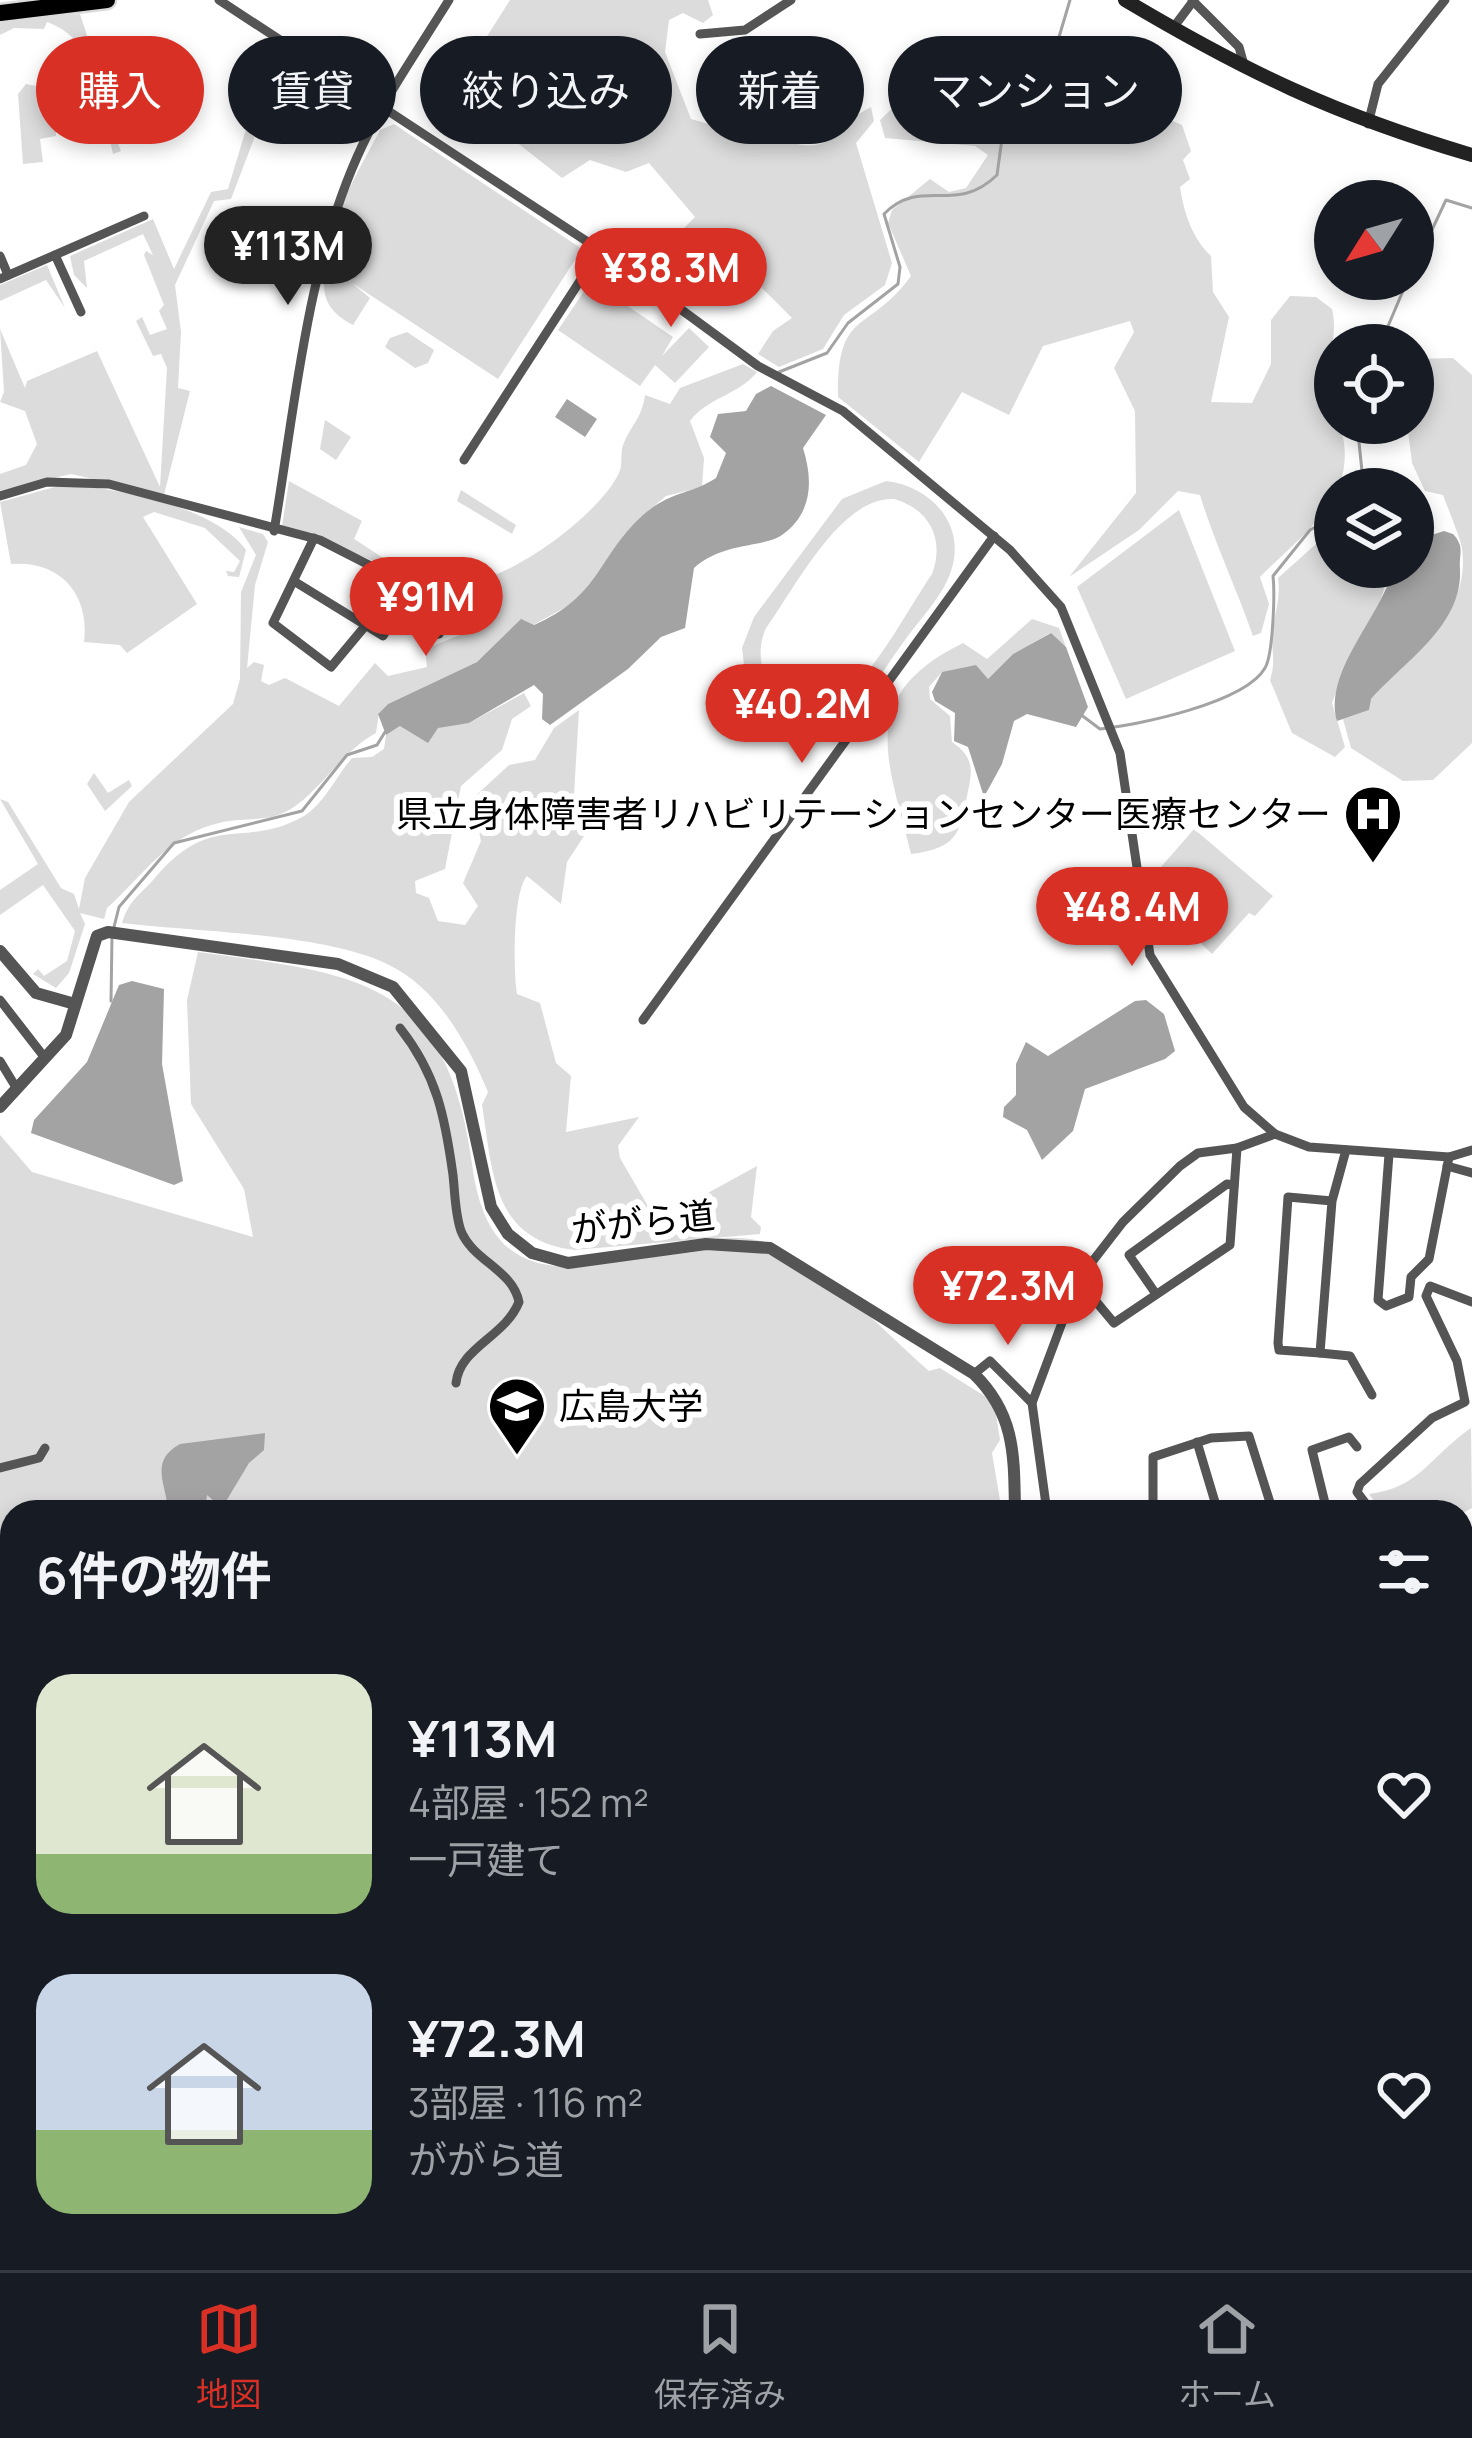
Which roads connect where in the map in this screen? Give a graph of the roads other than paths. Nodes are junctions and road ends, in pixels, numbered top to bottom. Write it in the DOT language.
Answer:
graph roads {
  1 [pos="107,0"];
  2 [pos="219,0"];
  3 [pos="449,0"];
  4 [pos="791,0"];
  5 [pos="1125,0"];
  6 [pos="1194,0"];
  7 [pos="1445,0"];
  8 [pos="0,13"];
  9 [pos="1173,28"];
  10 [pos="700,34"];
  11 [pos="272,36"];
  12 [pos="1246,69"];
  13 [pos="396,87"];
  14 [pos="396,119"];
  15 [pos="1368,124"];
  16 [pos="364,144"];
  17 [pos="1472,155"];
  18 [pos="144,216"];
  19 [pos="600,250"];
  20 [pos="55,255"];
  21 [pos="0,256"];
  22 [pos="4,277"];
  23 [pos="81,312"];
  24 [pos="464,460"];
  25 [pos="0,496"];
  26 [pos="274,531"];
  27 [pos="994,536"];
  28 [pos="314,538"];
  29 [pos="297,583"];
  30 [pos="396,615"];
  31 [pos="447,622"];
  32 [pos="366,625"];
  33 [pos="0,951"];
  34 [pos="0,1000"];
  35 [pos="75,1004"];
  36 [pos="643,1020"];
  37 [pos="400,1028"];
  38 [pos="45,1058"];
  39 [pos="0,1061"];
  40 [pos="17,1089"];
  41 [pos="0,1106"];
  42 [pos="1275,1134"];
  43 [pos="1237,1148"];
  44 [pos="1346,1150"];
  45 [pos="1472,1150"];
  46 [pos="1389,1154"];
  47 [pos="1454,1161"];
  48 [pos="1472,1173"];
  49 [pos="1234,1185"];
  50 [pos="1332,1202"];
  51 [pos="1078,1280"];
  52 [pos="1156,1294"];
  53 [pos="1472,1302"];
  54 [pos="1320,1353"];
  55 [pos="1472,1355"];
  56 [pos="1457,1361"];
  57 [pos="974,1374"];
  58 [pos="456,1383"];
  59 [pos="1372,1395"];
  60 [pos="1032,1403"];
  61 [pos="1197,1442"];
  62 [pos="1358,1447"];
  63 [pos="45,1448"];
  64 [pos="0,1468"];
  65 [pos="1014,1500"];
  66 [pos="1045,1500"];
  67 [pos="1153,1500"];
  68 [pos="1214,1500"];
  69 [pos="1269,1500"];
  70 [pos="1325,1500"];
  71 [pos="1363,1500"];
  1 -- 8 [label="highway"];
  2 -- 11 [label="street"];
  3 -- 13 [label="street"];
  4 -- 10 [label="street"];
  5 -- 9 [label="main road"];
  6 -- 9 [label="street"];
  6 -- 12 [label="street"];
  7 -- 15 [label="street"];
  9 -- 12 [label="main road"];
  12 -- 15 [label="main road"];
  14 -- 19 [label="street"];
  15 -- 17 [label="main road"];
  16 -- 26 [label="street"];
  18 -- 20 [label="street"];
  19 -- 24 [label="street"];
  19 -- 27 [label="street"];
  20 -- 22 [label="street"];
  20 -- 23 [label="street"];
  21 -- 22 [label="street"];
  25 -- 26 [label="street"];
  26 -- 28 [label="street"];
  27 -- 36 [label="street"];
  27 -- 42 [label="street"];
  28 -- 29 [label="street"];
  28 -- 30 [label="street"];
  29 -- 32 [label="street"];
  29 -- 32 [label="street"];
  30 -- 31 [label="street"];
  30 -- 32 [label="street"];
  33 -- 35 [label="street"];
  34 -- 38 [label="street"];
  35 -- 38 [label="street"];
  35 -- 57 [label="street, ががら道"];
  37 -- 58 [label="street"];
  38 -- 40 [label="street"];
  39 -- 40 [label="street"];
  40 -- 41 [label="street"];
  42 -- 43 [label="street"];
  42 -- 44 [label="street"];
  43 -- 49 [label="street"];
  43 -- 51 [label="street"];
  44 -- 46 [label="street"];
  44 -- 50 [label="street"];
  45 -- 47 [label="street"];
  46 -- 47 [label="street"];
  46 -- 47 [label="street"];
  47 -- 48 [label="street"];
  49 -- 52 [label="street"];
  49 -- 52 [label="street"];
  50 -- 54 [label="street"];
  50 -- 54 [label="street"];
  51 -- 52 [label="street"];
  51 -- 60 [label="street"];
  53 -- 56 [label="street"];
  54 -- 59 [label="street"];
  55 -- 56 [label="street"];
  56 -- 71 [label="street"];
  57 -- 60 [label="street"];
  57 -- 65 [label="street, ががら道"];
  60 -- 66 [label="street"];
  61 -- 67 [label="street"];
  61 -- 68 [label="street"];
  61 -- 69 [label="street"];
  62 -- 70 [label="street"];
  63 -- 64 [label="street"];
}
